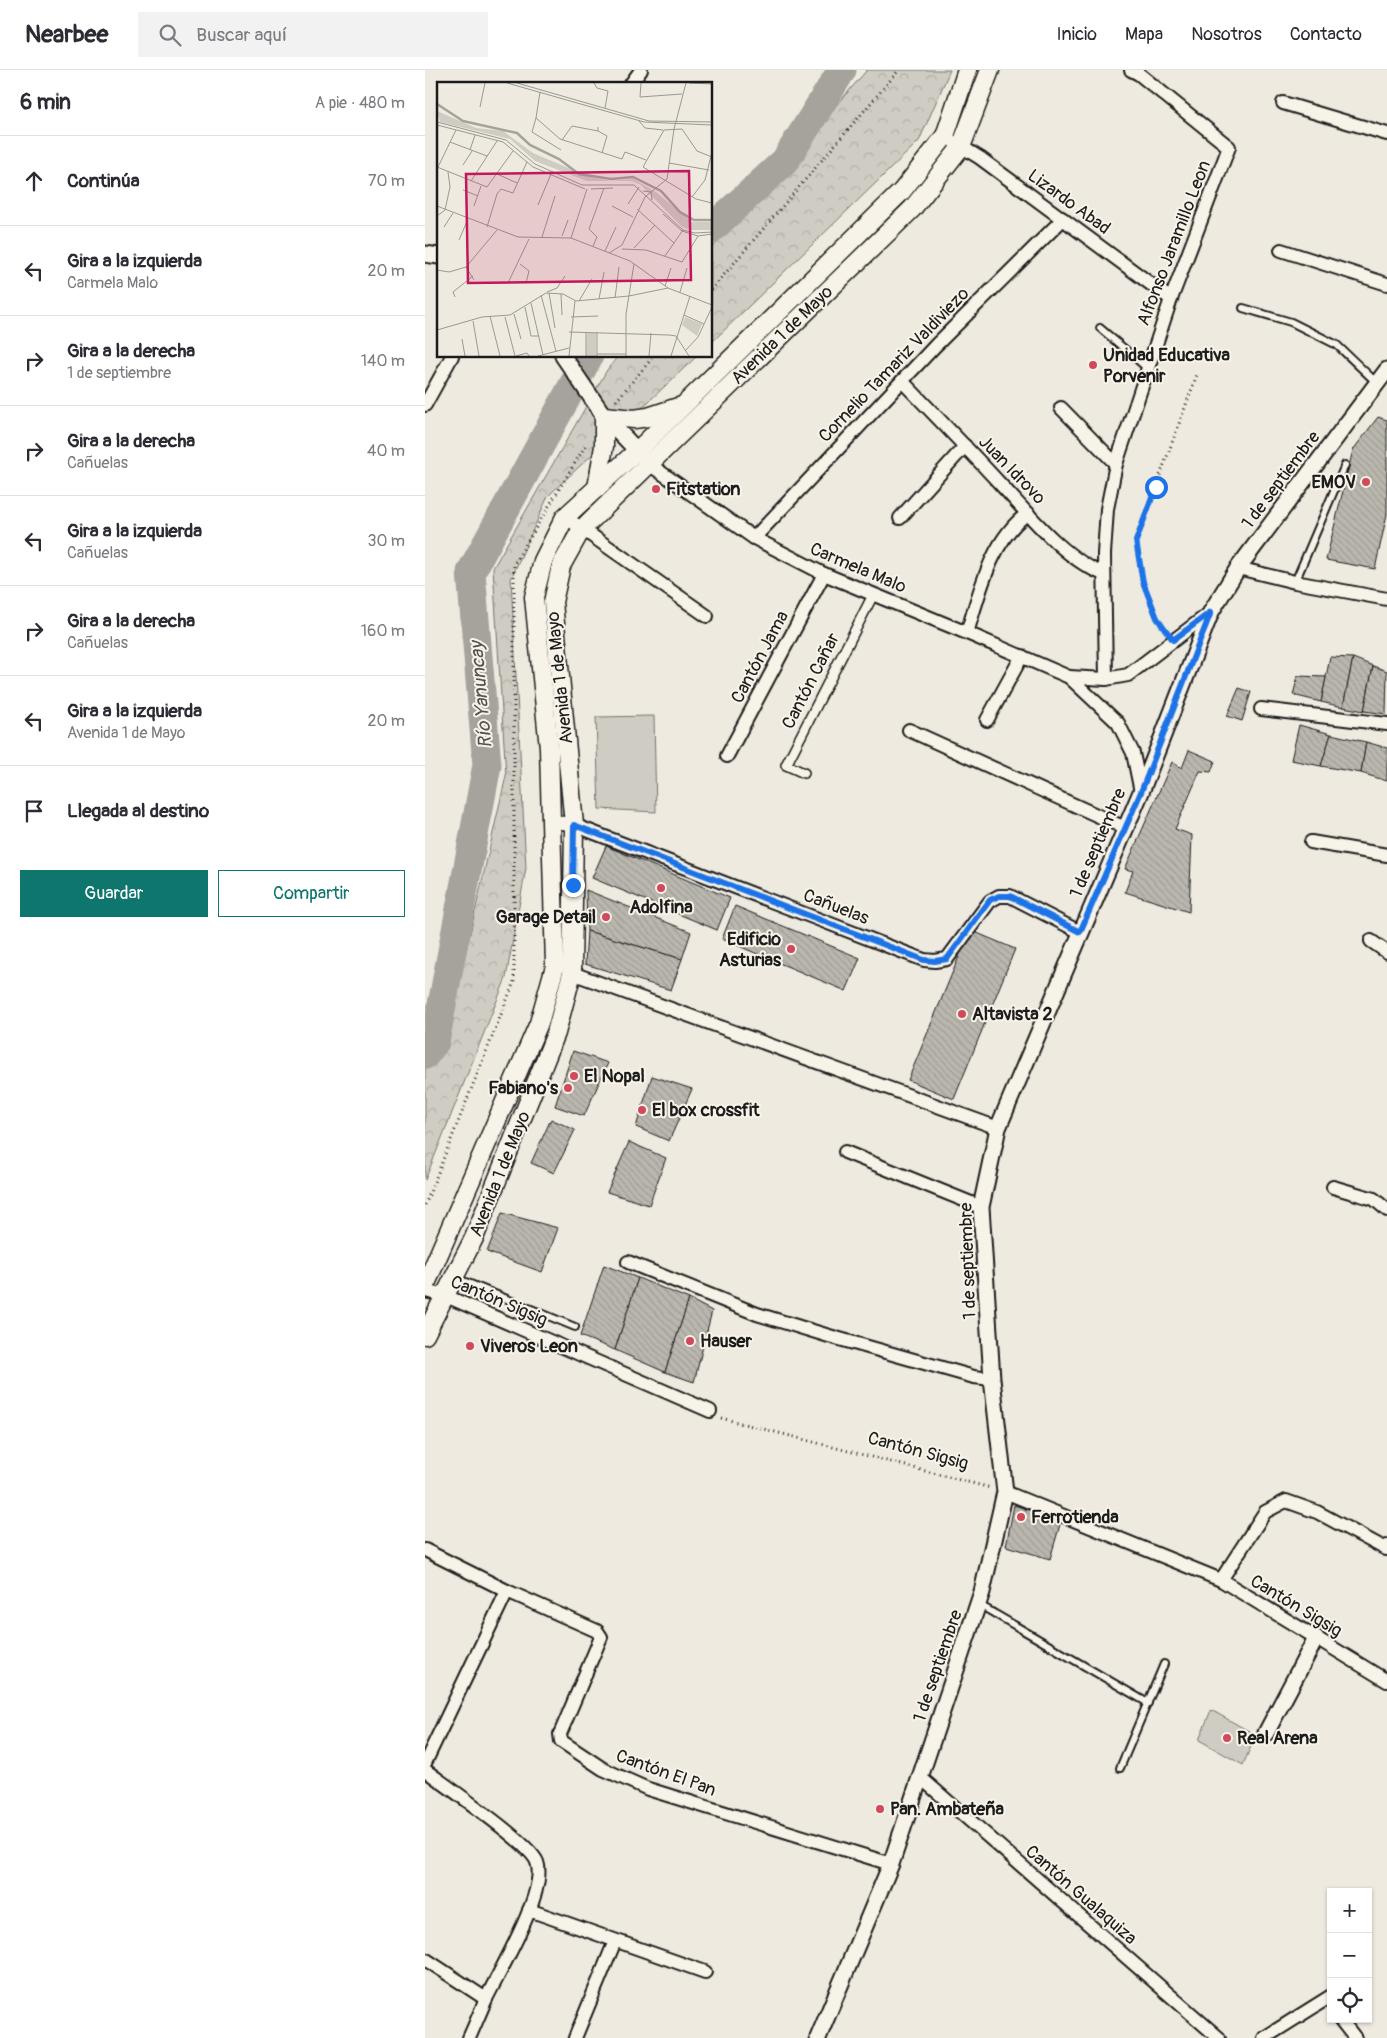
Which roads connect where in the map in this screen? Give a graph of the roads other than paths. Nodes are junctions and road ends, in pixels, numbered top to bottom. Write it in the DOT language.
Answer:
graph roads {
  1 [pos="641,70"];
  2 [pos="967,70"];
  3 [pos="990,70"];
  4 [pos="1131,70"];
  5 [pos="632,82"];
  6 [pos="1283,103"];
  7 [pos="1387,134"];
  8 [pos="945,136"];
  9 [pos="961,147"];
  10 [pos="1063,219"];
  11 [pos="1281,250"];
  12 [pos="1387,284"];
  13 [pos="1171,299"];
  14 [pos="1243,308"];
  15 [pos="1101,328"];
  16 [pos="451,358"];
  17 [pos="564,358"];
  18 [pos="1147,368"];
  19 [pos="1387,370"];
  20 [pos="902,381"];
  21 [pos="1377,383"];
  22 [pos="425,405"];
  23 [pos="684,405"];
  24 [pos="1061,408"];
  25 [pos="602,413"];
  26 [pos="965,446"];
  27 [pos="637,451"];
  28 [pos="649,464"];
  29 [pos="1116,464"];
  30 [pos="1345,465"];
  31 [pos="597,488"];
  32 [pos="1028,513"];
  33 [pos="565,517"];
  34 [pos="900,518"];
  35 [pos="581,530"];
  36 [pos="754,538"];
  37 [pos="1238,568"];
  38 [pos="823,574"];
  39 [pos="1104,574"];
  40 [pos="1295,582"];
  41 [pos="873,595"];
  42 [pos="1387,599"];
  43 [pos="1211,612"];
  44 [pos="707,616"];
  45 [pos="967,632"];
  46 [pos="1022,656"];
  47 [pos="1069,677"];
  48 [pos="1106,679"];
  49 [pos="1261,709"];
  50 [pos="987,720"];
  51 [pos="1387,724"];
  52 [pos="909,730"];
  53 [pos="727,756"];
  54 [pos="804,773"];
  55 [pos="1141,792"];
  56 [pos="552,821"];
  57 [pos="574,825"];
  58 [pos="1125,828"];
  59 [pos="1311,842"];
  60 [pos="1387,855"];
  61 [pos="1080,932"];
  62 [pos="1371,942"];
  63 [pos="1387,952"];
  64 [pos="572,973"];
  65 [pos="998,1128"];
  66 [pos="845,1152"];
  67 [pos="1333,1187"];
  68 [pos="981,1207"];
  69 [pos="1387,1210"];
  70 [pos="628,1262"];
  71 [pos="455,1278"];
  72 [pos="425,1286"];
  73 [pos="425,1290"];
  74 [pos="446,1296"];
  75 [pos="575,1327"];
  76 [pos="425,1335"];
  77 [pos="992,1379"];
  78 [pos="710,1411"];
  79 [pos="1005,1492"];
  80 [pos="1387,1546"];
  81 [pos="425,1550"];
  82 [pos="1221,1580"];
  83 [pos="507,1591"];
  84 [pos="978,1604"];
  85 [pos="1316,1638"];
  86 [pos="1164,1664"];
  87 [pos="1387,1681"];
  88 [pos="1148,1702"];
  89 [pos="1266,1734"];
  90 [pos="425,1763"];
  91 [pos="1120,1768"];
  92 [pos="425,1770"];
  93 [pos="920,1777"];
  94 [pos="891,1864"];
  95 [pos="529,1910"];
  96 [pos="615,1941"];
  97 [pos="425,1959"];
  98 [pos="705,1972"];
  99 [pos="486,1999"];
  100 [pos="1327,2001"];
  101 [pos="1343,2023"];
  102 [pos="822,2037"];
  103 [pos="469,2038"];
  104 [pos="575,2038"];
  105 [pos="1219,2038"];
  106 [pos="1264,2038"];
  107 [pos="1355,2038"];
  1 -- 5 [label="street"];
  2 -- 8 [label="main road, Avenida 1 de Mayo"];
  3 -- 9 [label="main road, Avenida 1 de Mayo"];
  4 -- 13 [label="street, Alfonso Jaramillo Leon"];
  6 -- 7 [label="street"];
  8 -- 9 [label="street, Lizardo Abad"];
  8 -- 23 [label="main road, Avenida 1 de Mayo"];
  9 -- 10 [label="street, Lizardo Abad"];
  9 -- 28 [label="main road, Avenida 1 de Mayo"];
  10 -- 13 [label="street, Lizardo Abad"];
  10 -- 20 [label="street, Cornelio Tamariz Valdiviezo"];
  11 -- 12 [label="street"];
  13 -- 18 [label="street, Alfonso Jaramillo Leon"];
  14 -- 21 [label="lane"];
  15 -- 18 [label="lane"];
  16 -- 22 [label="street"];
  17 -- 25 [label="street"];
  18 -- 29 [label="street, Alfonso Jaramillo Leon"];
  19 -- 21 [label="street, 1 de septiembre"];
  20 -- 26 [label="street, Juan Idrovo"];
  20 -- 36 [label="street, Cornelio Tamariz Valdiviezo"];
  21 -- 37 [label="street, 1 de septiembre"];
  23 -- 25 [label="main road"];
  23 -- 27 [label="main road, Avenida 1 de Mayo"];
  24 -- 29 [label="street"];
  25 -- 27 [label="street"];
  25 -- 31 [label="main road"];
  26 -- 32 [label="street, Juan Idrovo"];
  26 -- 34 [label="street"];
  27 -- 28 [label="street"];
  27 -- 31 [label="main road, Avenida 1 de Mayo"];
  28 -- 35 [label="main road, Avenida 1 de Mayo"];
  28 -- 36 [label="street, Carmela Malo"];
  29 -- 39 [label="street, Alfonso Jaramillo Leon"];
  30 -- 40 [label="lane"];
  31 -- 33 [label="main road, Avenida 1 de Mayo"];
  32 -- 39 [label="street, Juan Idrovo"];
  32 -- 45 [label="street"];
  33 -- 35 [label="street"];
  33 -- 56 [label="main road, Avenida 1 de Mayo"];
  35 -- 44 [label="street"];
  35 -- 57 [label="main road, Avenida 1 de Mayo"];
  36 -- 38 [label="street, Carmela Malo"];
  37 -- 40 [label="street"];
  37 -- 43 [label="street, 1 de septiembre"];
  38 -- 41 [label="street, Carmela Malo"];
  38 -- 53 [label="street, Cantón Jama"];
  39 -- 48 [label="street, Alfonso Jaramillo Leon"];
  40 -- 42 [label="street"];
  41 -- 45 [label="street, Carmela Malo"];
  41 -- 54 [label="street, Cantón Cañar"];
  43 -- 48 [label="street, Carmela Malo"];
  43 -- 55 [label="street, 1 de septiembre"];
  45 -- 46 [label="street, Carmela Malo"];
  46 -- 47 [label="street, Carmela Malo"];
  46 -- 50 [label="street"];
  47 -- 48 [label="street, Carmela Malo"];
  47 -- 55 [label="street, Carmela Malo"];
  49 -- 51 [label="street"];
  52 -- 58 [label="street"];
  55 -- 58 [label="street, 1 de septiembre"];
  56 -- 57 [label="street, Cañuelas"];
  56 -- 72 [label="main road, Avenida 1 de Mayo"];
  57 -- 61 [label="street, Cañuelas"];
  57 -- 64 [label="main road, Avenida 1 de Mayo"];
  58 -- 61 [label="street, 1 de septiembre"];
  59 -- 60 [label="street"];
  61 -- 65 [label="street, 1 de septiembre"];
  62 -- 63 [label="street"];
  64 -- 65 [label="street"];
  64 -- 71 [label="main road, Avenida 1 de Mayo"];
  65 -- 68 [label="street, 1 de septiembre"];
  66 -- 68 [label="street"];
  67 -- 69 [label="street"];
  68 -- 77 [label="street, 1 de septiembre"];
  70 -- 77 [label="street"];
  71 -- 74 [label="main road, Avenida 1 de Mayo"];
  71 -- 75 [label="lane"];
  73 -- 74 [label="street, Cantón Sigsig"];
  74 -- 76 [label="main road, Avenida 1 de Mayo"];
  74 -- 78 [label="street, Cantón Sigsig"];
  77 -- 79 [label="street, 1 de septiembre"];
  79 -- 82 [label="street, Cantón Sigsig"];
  79 -- 84 [label="street, 1 de septiembre"];
  80 -- 82 [label="street"];
  81 -- 83 [label="street, Cantón El Pan"];
  82 -- 85 [label="street, Cantón Sigsig"];
  83 -- 90 [label="street"];
  83 -- 94 [label="street, Cantón El Pan"];
  84 -- 88 [label="lane"];
  84 -- 93 [label="street, 1 de septiembre"];
  85 -- 87 [label="street, Cantón Sigsig"];
  85 -- 89 [label="street"];
  86 -- 88 [label="lane"];
  88 -- 91 [label="lane"];
  92 -- 95 [label="street"];
  93 -- 94 [label="street, 1 de septiembre"];
  93 -- 105 [label="street, Cantón Gualaquiza"];
  94 -- 102 [label="street, 1 de septiembre"];
  95 -- 96 [label="street"];
  95 -- 99 [label="street"];
  96 -- 98 [label="street"];
  96 -- 104 [label="street"];
  97 -- 99 [label="street"];
  99 -- 103 [label="street"];
  100 -- 106 [label="street"];
  101 -- 107 [label="street"];
}
